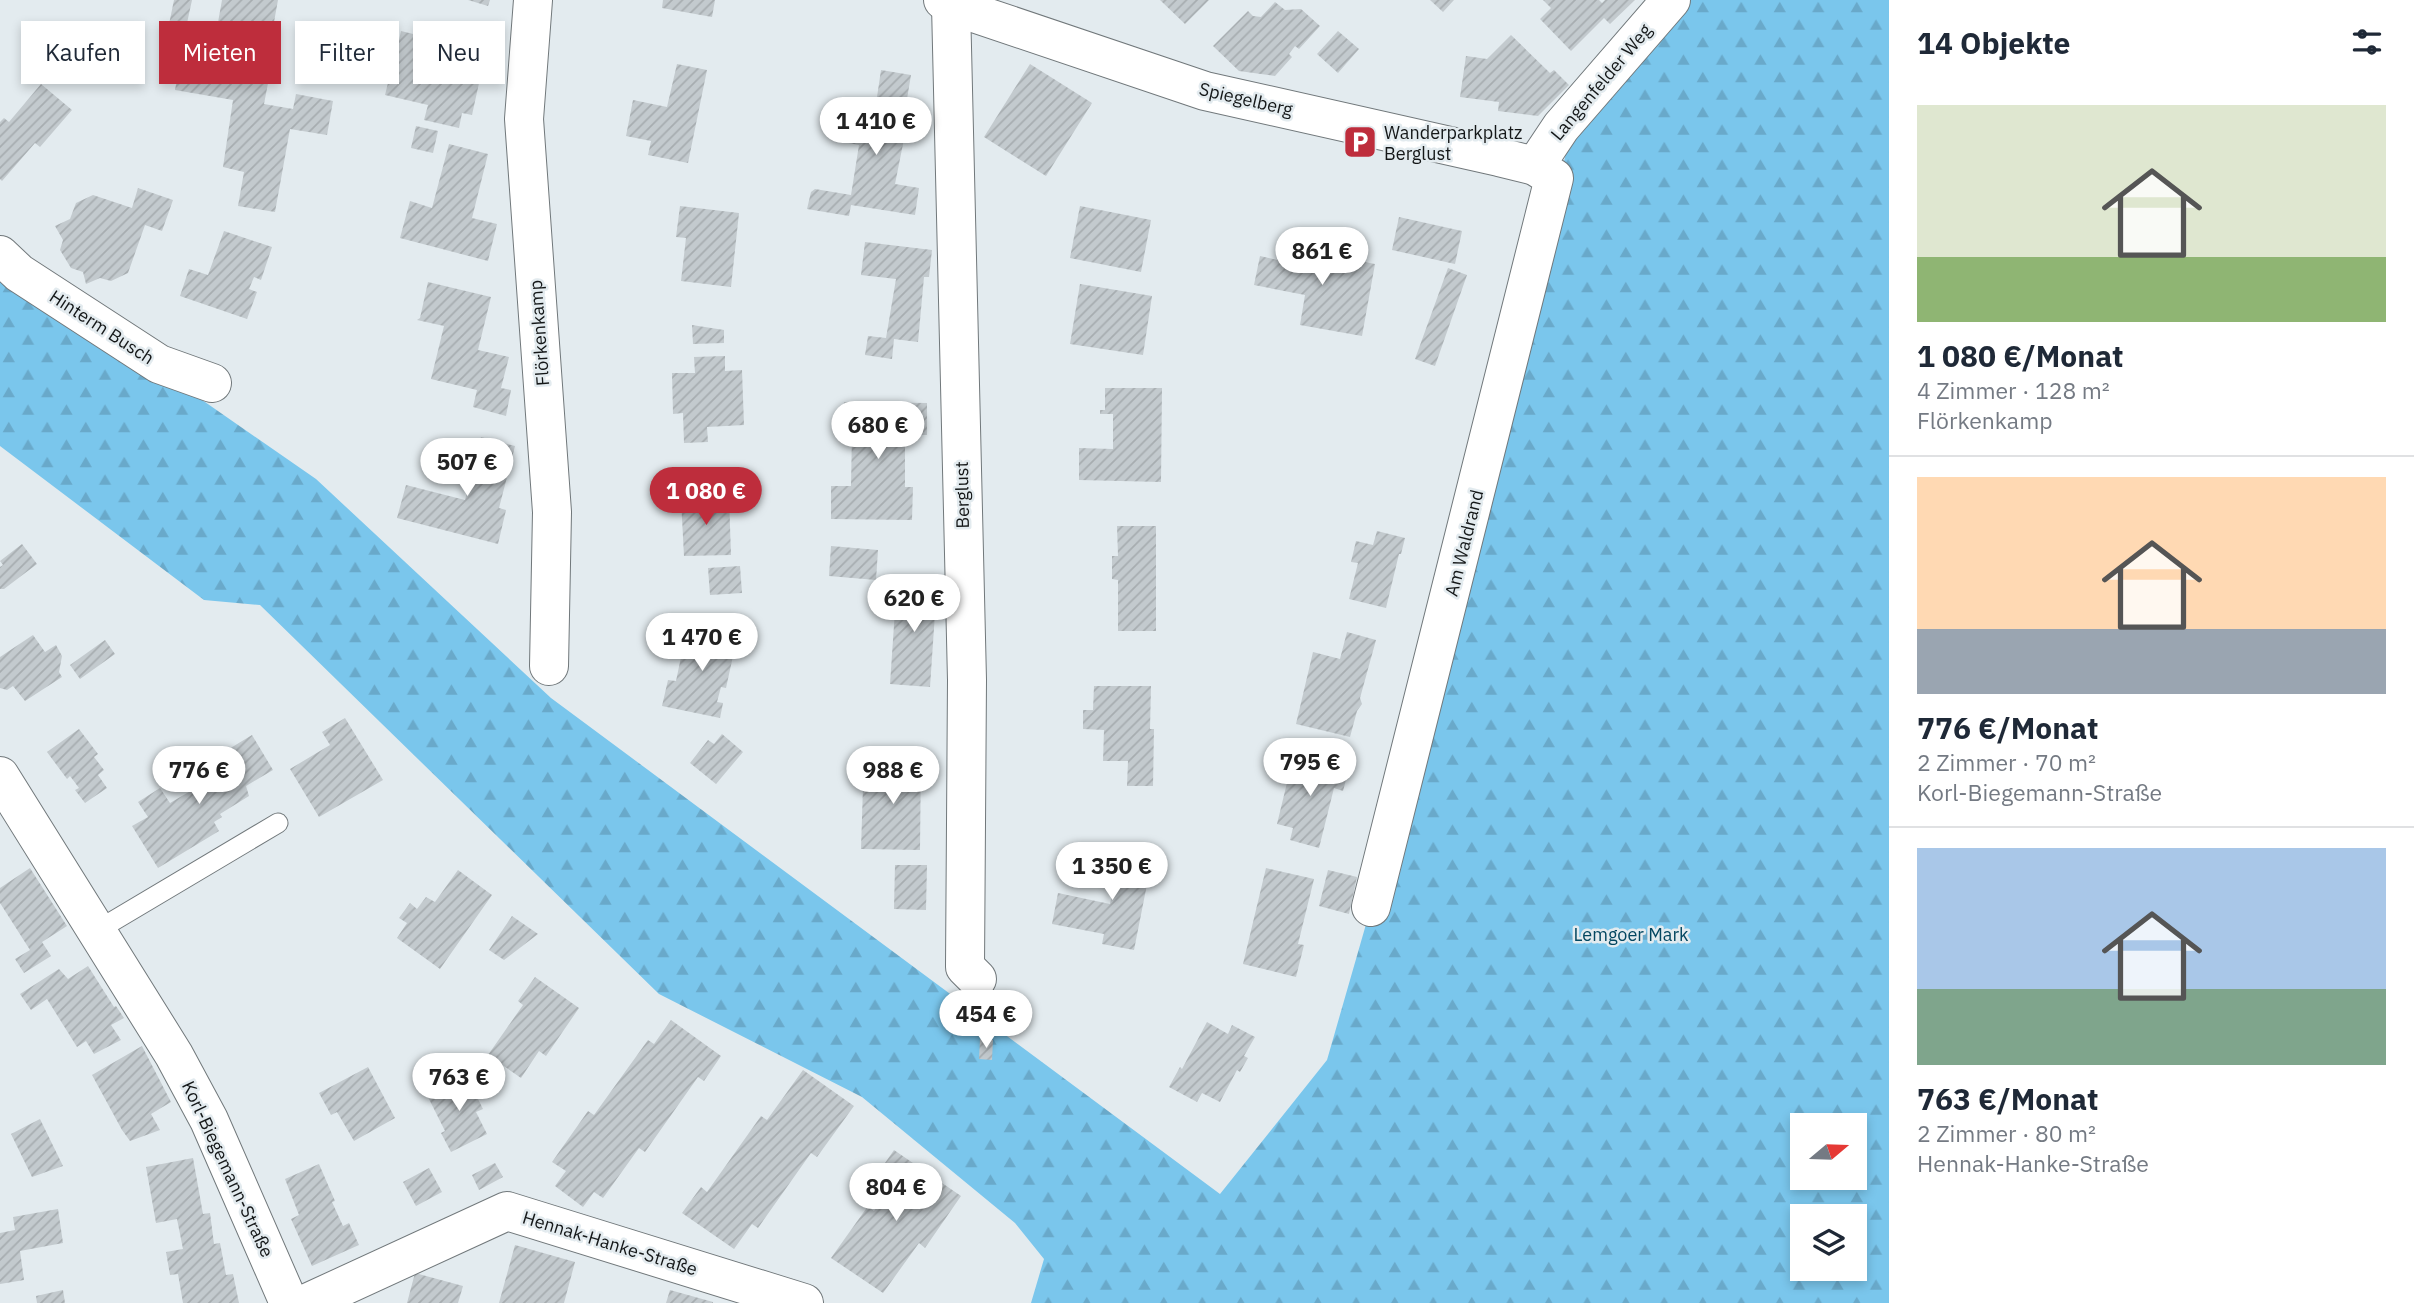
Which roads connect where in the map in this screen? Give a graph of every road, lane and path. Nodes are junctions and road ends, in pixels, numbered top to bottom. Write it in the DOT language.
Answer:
graph roads {
  1 [pos="533,0"];
  2 [pos="1671,0"];
  3 [pos="947,3"];
  4 [pos="1544,172"];
  5 [pos="0,255"];
  6 [pos="212,383"];
  7 [pos="549,666"];
  8 [pos="0,776"];
  9 [pos="278,823"];
  10 [pos="1371,907"];
  11 [pos="98,930"];
  12 [pos="977,979"];
  13 [pos="289,1303"];
  14 [pos="307,1303"];
  15 [pos="804,1303"];
  1 -- 7 [label="street, Flörkenkamp"];
  2 -- 4 [label="street, Langenfelder Weg"];
  3 -- 4 [label="street, Spiegelberg"];
  3 -- 12 [label="street, Berglust"];
  4 -- 10 [label="street, Am Waldrand"];
  5 -- 6 [label="street, Hinterm Busch"];
  8 -- 11 [label="street, Korl-Biegemann-Straße"];
  9 -- 11 [label="lane"];
  11 -- 13 [label="street, Korl-Biegemann-Straße"];
  14 -- 15 [label="street, Hennak-Hanke-Straße"];
}
